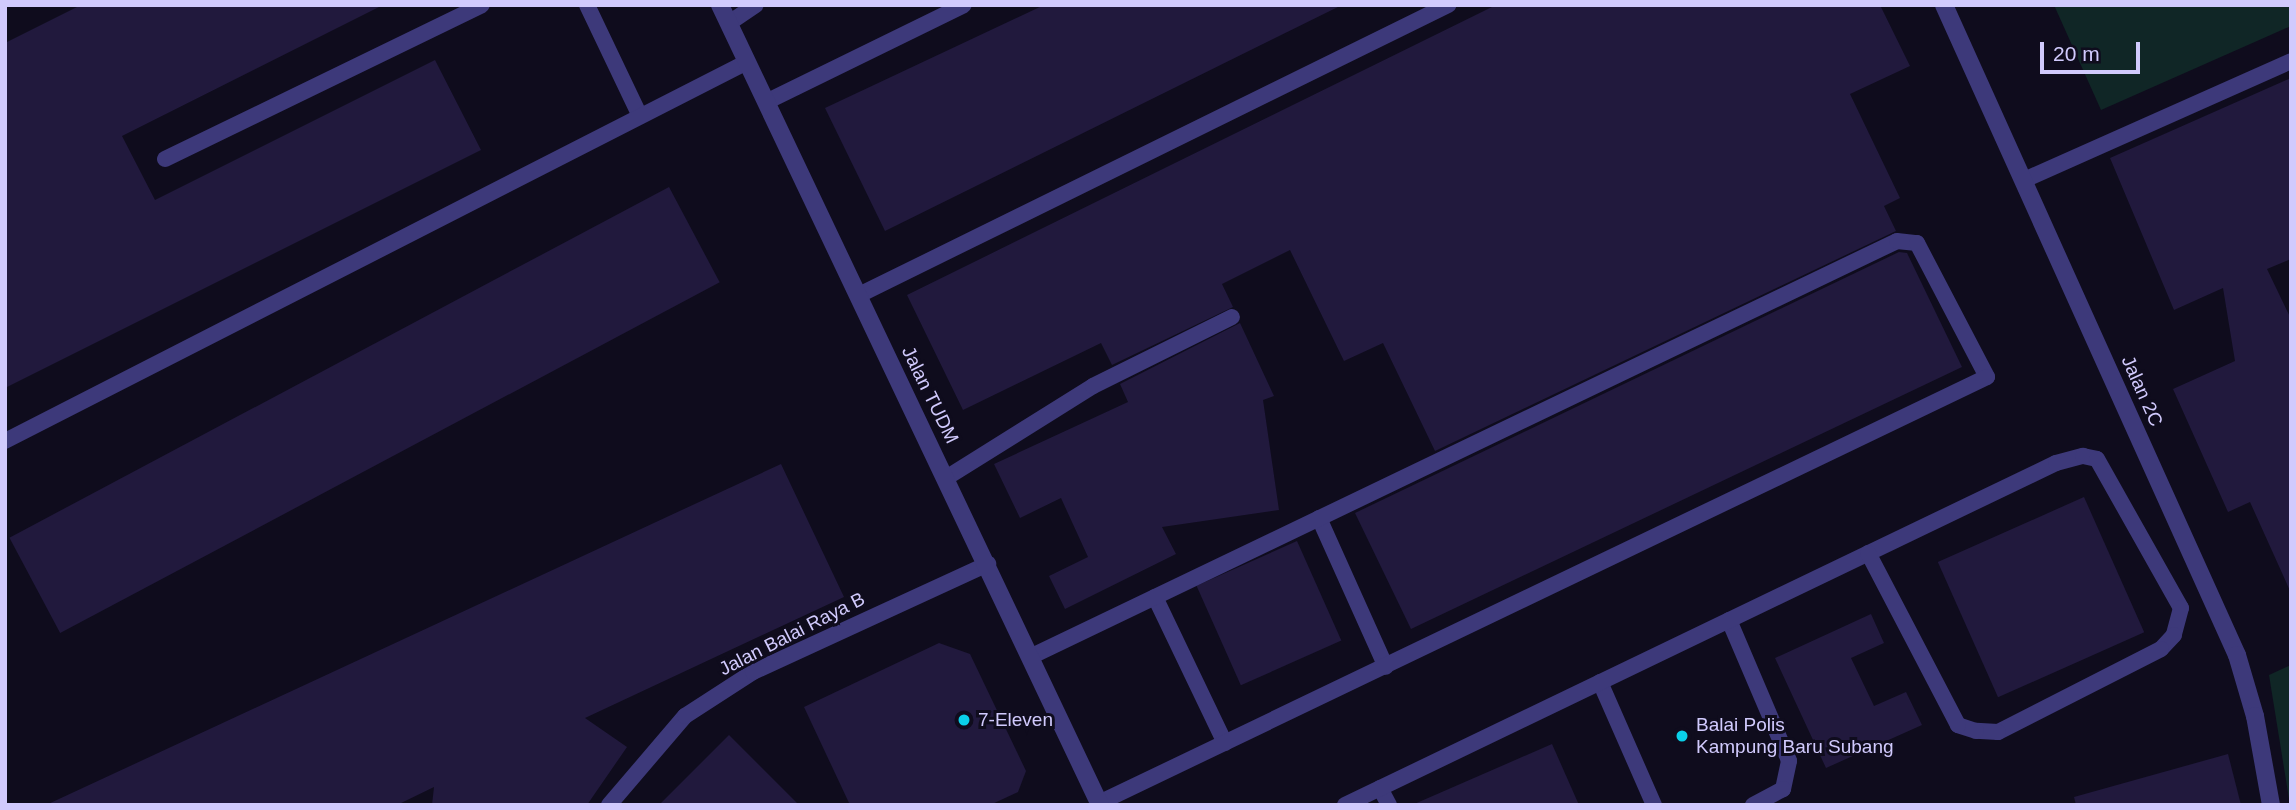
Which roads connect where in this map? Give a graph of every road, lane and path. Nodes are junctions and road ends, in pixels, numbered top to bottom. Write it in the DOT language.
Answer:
graph roads {
  1 [pos="482,5"];
  2 [pos="587,5"];
  3 [pos="720,5"];
  4 [pos="757,5"];
  5 [pos="964,5"];
  6 [pos="1448,5"];
  7 [pos="1944,5"];
  8 [pos="729,23"];
  9 [pos="2291,61"];
  10 [pos="747,62"];
  11 [pos="766,102"];
  12 [pos="640,116"];
  13 [pos="165,159"];
  14 [pos="2024,180"];
  15 [pos="859,295"];
  16 [pos="1232,317"];
  17 [pos="5,441"];
  18 [pos="946,478"];
  19 [pos="1319,518"];
  20 [pos="1868,553"];
  21 [pos="988,564"];
  22 [pos="1155,597"];
  23 [pos="1729,620"];
  24 [pos="1032,656"];
  25 [pos="1386,667"];
  26 [pos="1600,682"];
  27 [pos="1225,743"];
  28 [pos="1380,788"];
  29 [pos="1100,804"];
  30 [pos="609,805"];
  31 [pos="1345,805"];
  32 [pos="1389,805"];
  33 [pos="1654,805"];
  34 [pos="1753,805"];
  35 [pos="2271,805"];
  1 -- 13 [label="lane"];
  2 -- 12 [label="lane"];
  3 -- 8 [label="street, Jalan TUDM"];
  4 -- 8 [label="lane"];
  5 -- 11 [label="lane"];
  6 -- 15 [label="lane"];
  7 -- 14 [label="street, Jalan 2C"];
  8 -- 10 [label="street, Jalan TUDM"];
  9 -- 14 [label="lane"];
  10 -- 11 [label="street, Jalan TUDM"];
  10 -- 12 [label="lane"];
  11 -- 15 [label="street, Jalan TUDM"];
  12 -- 17 [label="lane"];
  14 -- 35 [label="street, Jalan 2C"];
  15 -- 18 [label="street, Jalan TUDM"];
  16 -- 18 [label="lane"];
  18 -- 21 [label="street, Jalan TUDM"];
  19 -- 22 [label="lane"];
  19 -- 25 [label="lane"];
  19 -- 25 [label="lane"];
  20 -- 20 [label="lane"];
  20 -- 23 [label="lane"];
  21 -- 24 [label="street, Jalan TUDM"];
  21 -- 30 [label="lane, Jalan Balai Raya B"];
  22 -- 24 [label="lane"];
  22 -- 27 [label="lane"];
  23 -- 26 [label="lane"];
  23 -- 34 [label="lane"];
  24 -- 29 [label="street, Jalan TUDM"];
  25 -- 27 [label="lane"];
  26 -- 28 [label="lane"];
  26 -- 33 [label="lane"];
  27 -- 29 [label="lane"];
  28 -- 31 [label="lane"];
  28 -- 32 [label="lane"];
}
